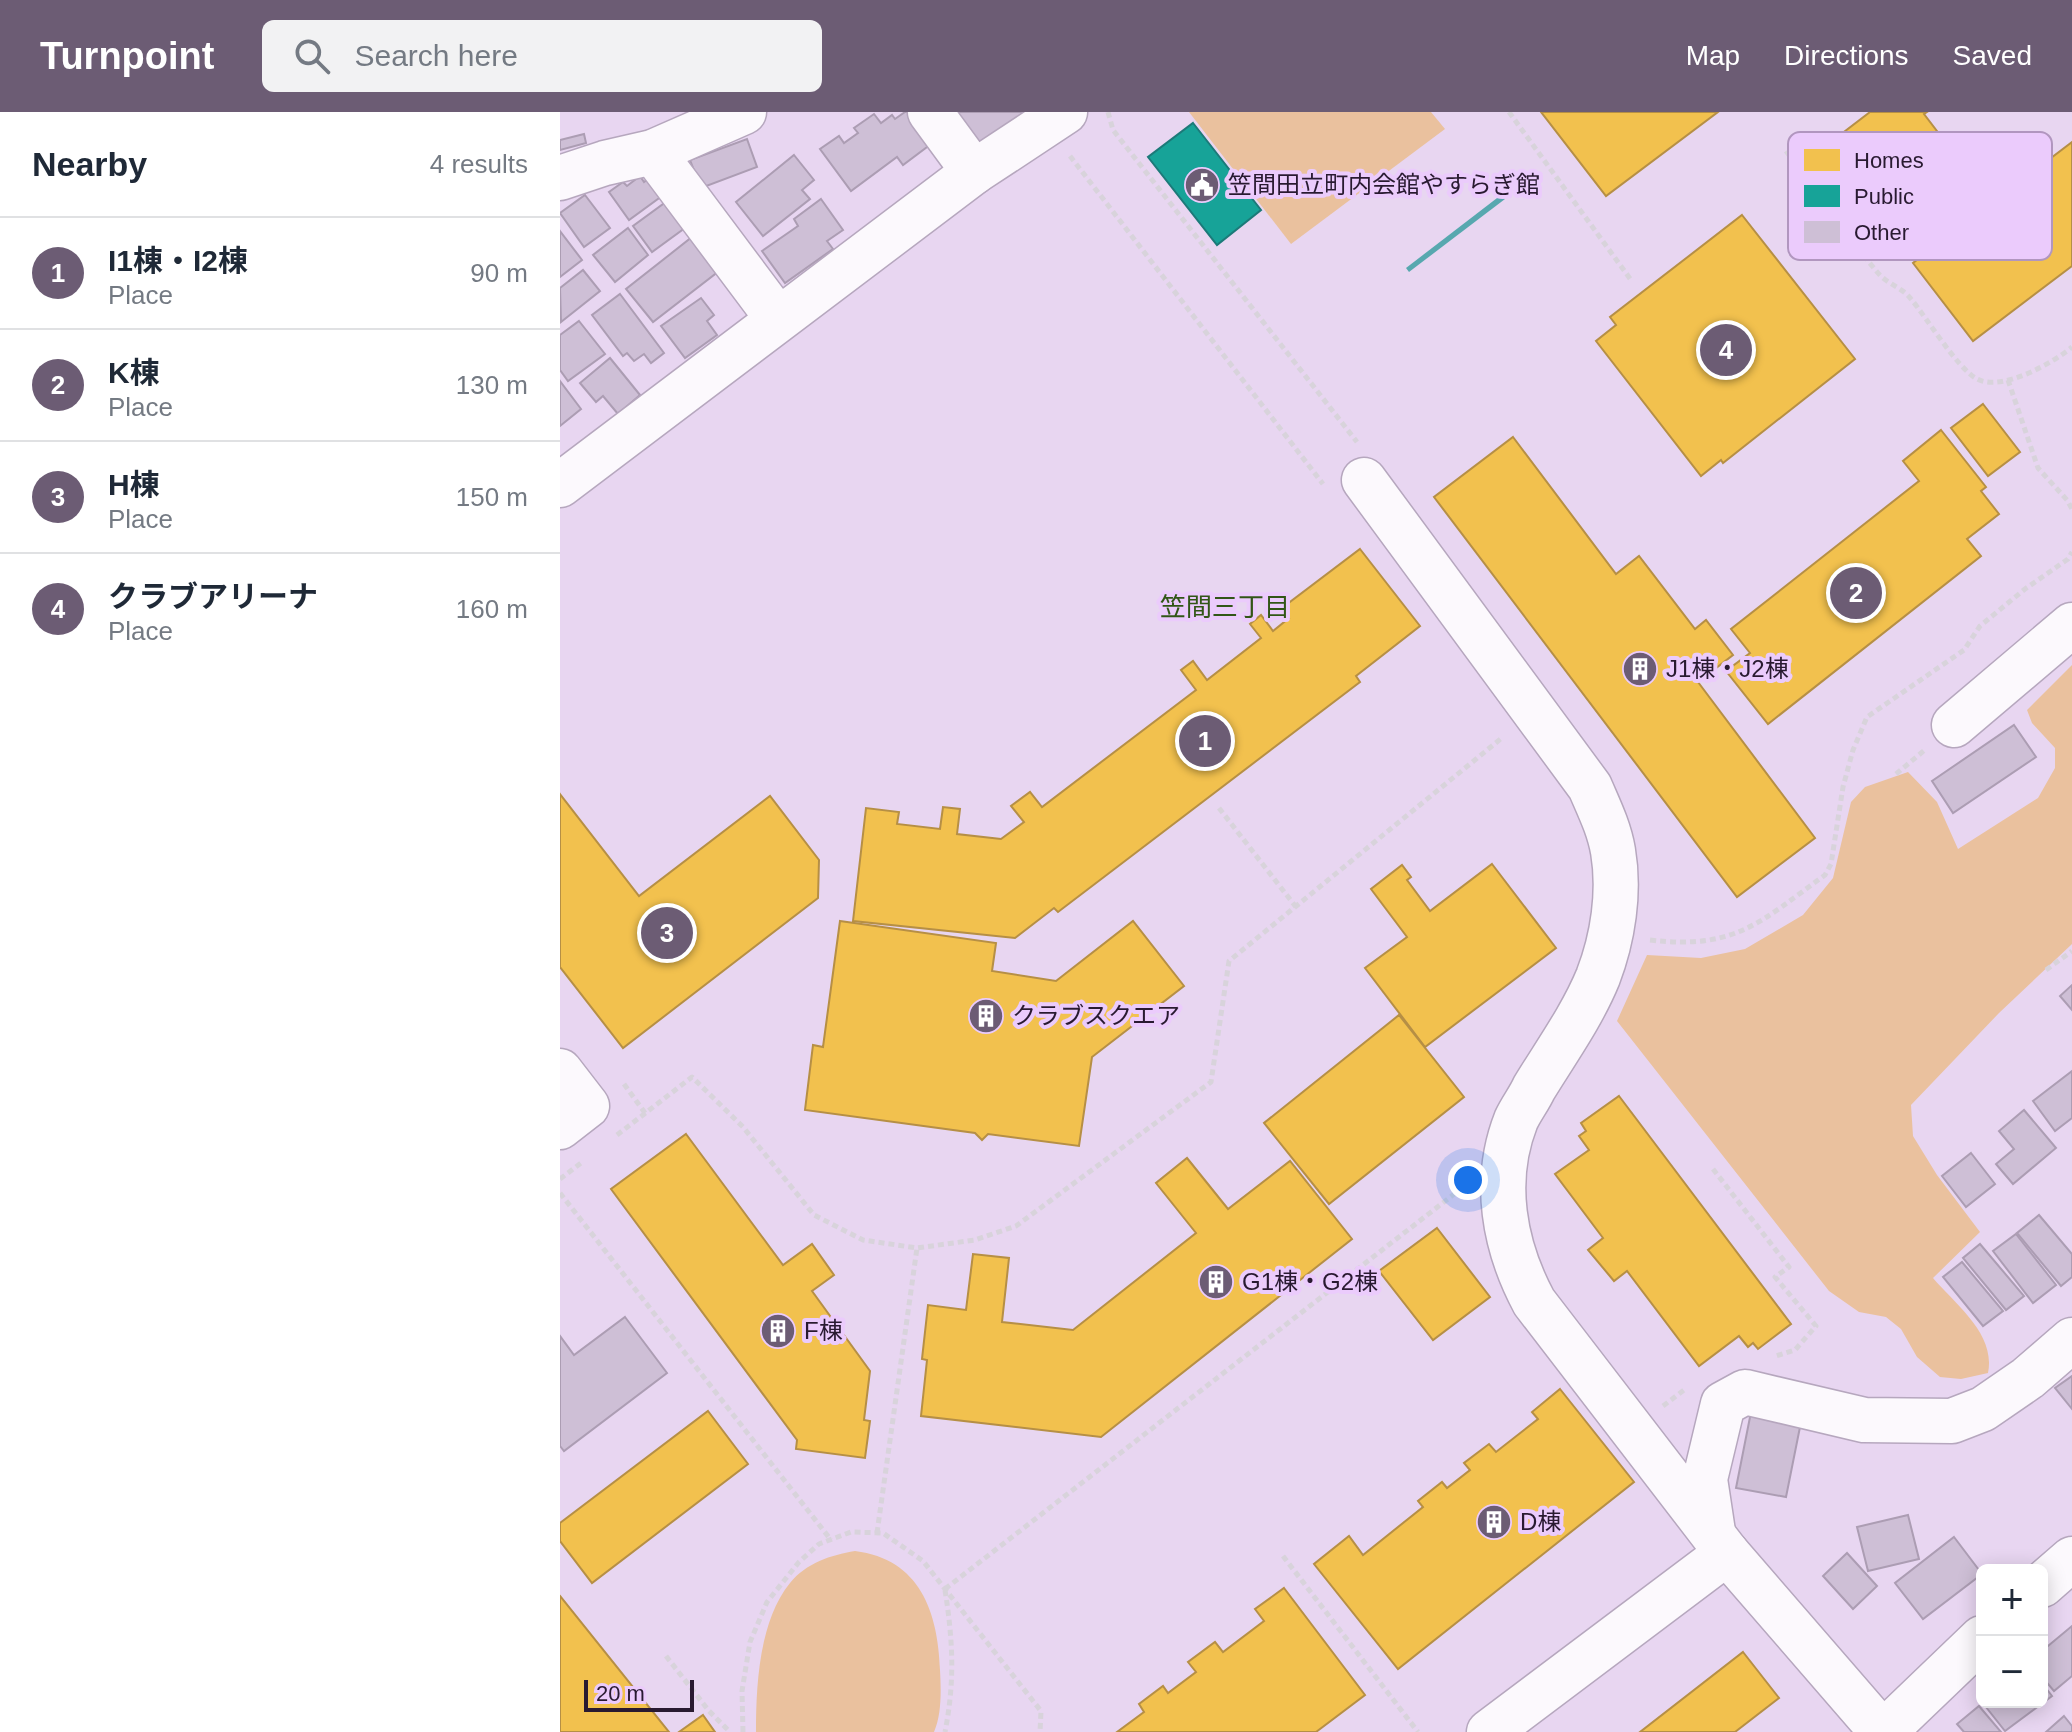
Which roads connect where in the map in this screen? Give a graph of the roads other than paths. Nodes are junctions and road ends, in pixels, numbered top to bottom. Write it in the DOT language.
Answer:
graph roads {
  1 [pos="744,112"];
  2 [pos="930,112"];
  3 [pos="1077,130"];
  4 [pos="653,152"];
  5 [pos="974,172"];
  6 [pos="560,178"];
  7 [pos="778,319"];
  8 [pos="1350,471"];
  9 [pos="560,485"];
  10 [pos="2072,625"];
  11 [pos="1954,725"];
  12 [pos="560,1071"];
  13 [pos="572,1144"];
  14 [pos="2072,1340"];
  15 [pos="1720,1543"];
  16 [pos="2072,1559"];
  17 [pos="2048,1580"];
  18 [pos="1976,1644"];
  19 [pos="1489,1732"];
  20 [pos="1883,1732"];
  1 -- 4 [label="street"];
  2 -- 5 [label="street"];
  3 -- 5 [label="street"];
  4 -- 6 [label="street"];
  4 -- 7 [label="street"];
  5 -- 7 [label="street"];
  7 -- 9 [label="street"];
  8 -- 15 [label="street"];
  10 -- 11 [label="street"];
  12 -- 13 [label="street"];
  14 -- 15 [label="street"];
  15 -- 19 [label="street"];
  15 -- 20 [label="street"];
  16 -- 17 [label="street"];
  18 -- 20 [label="street"];
}
